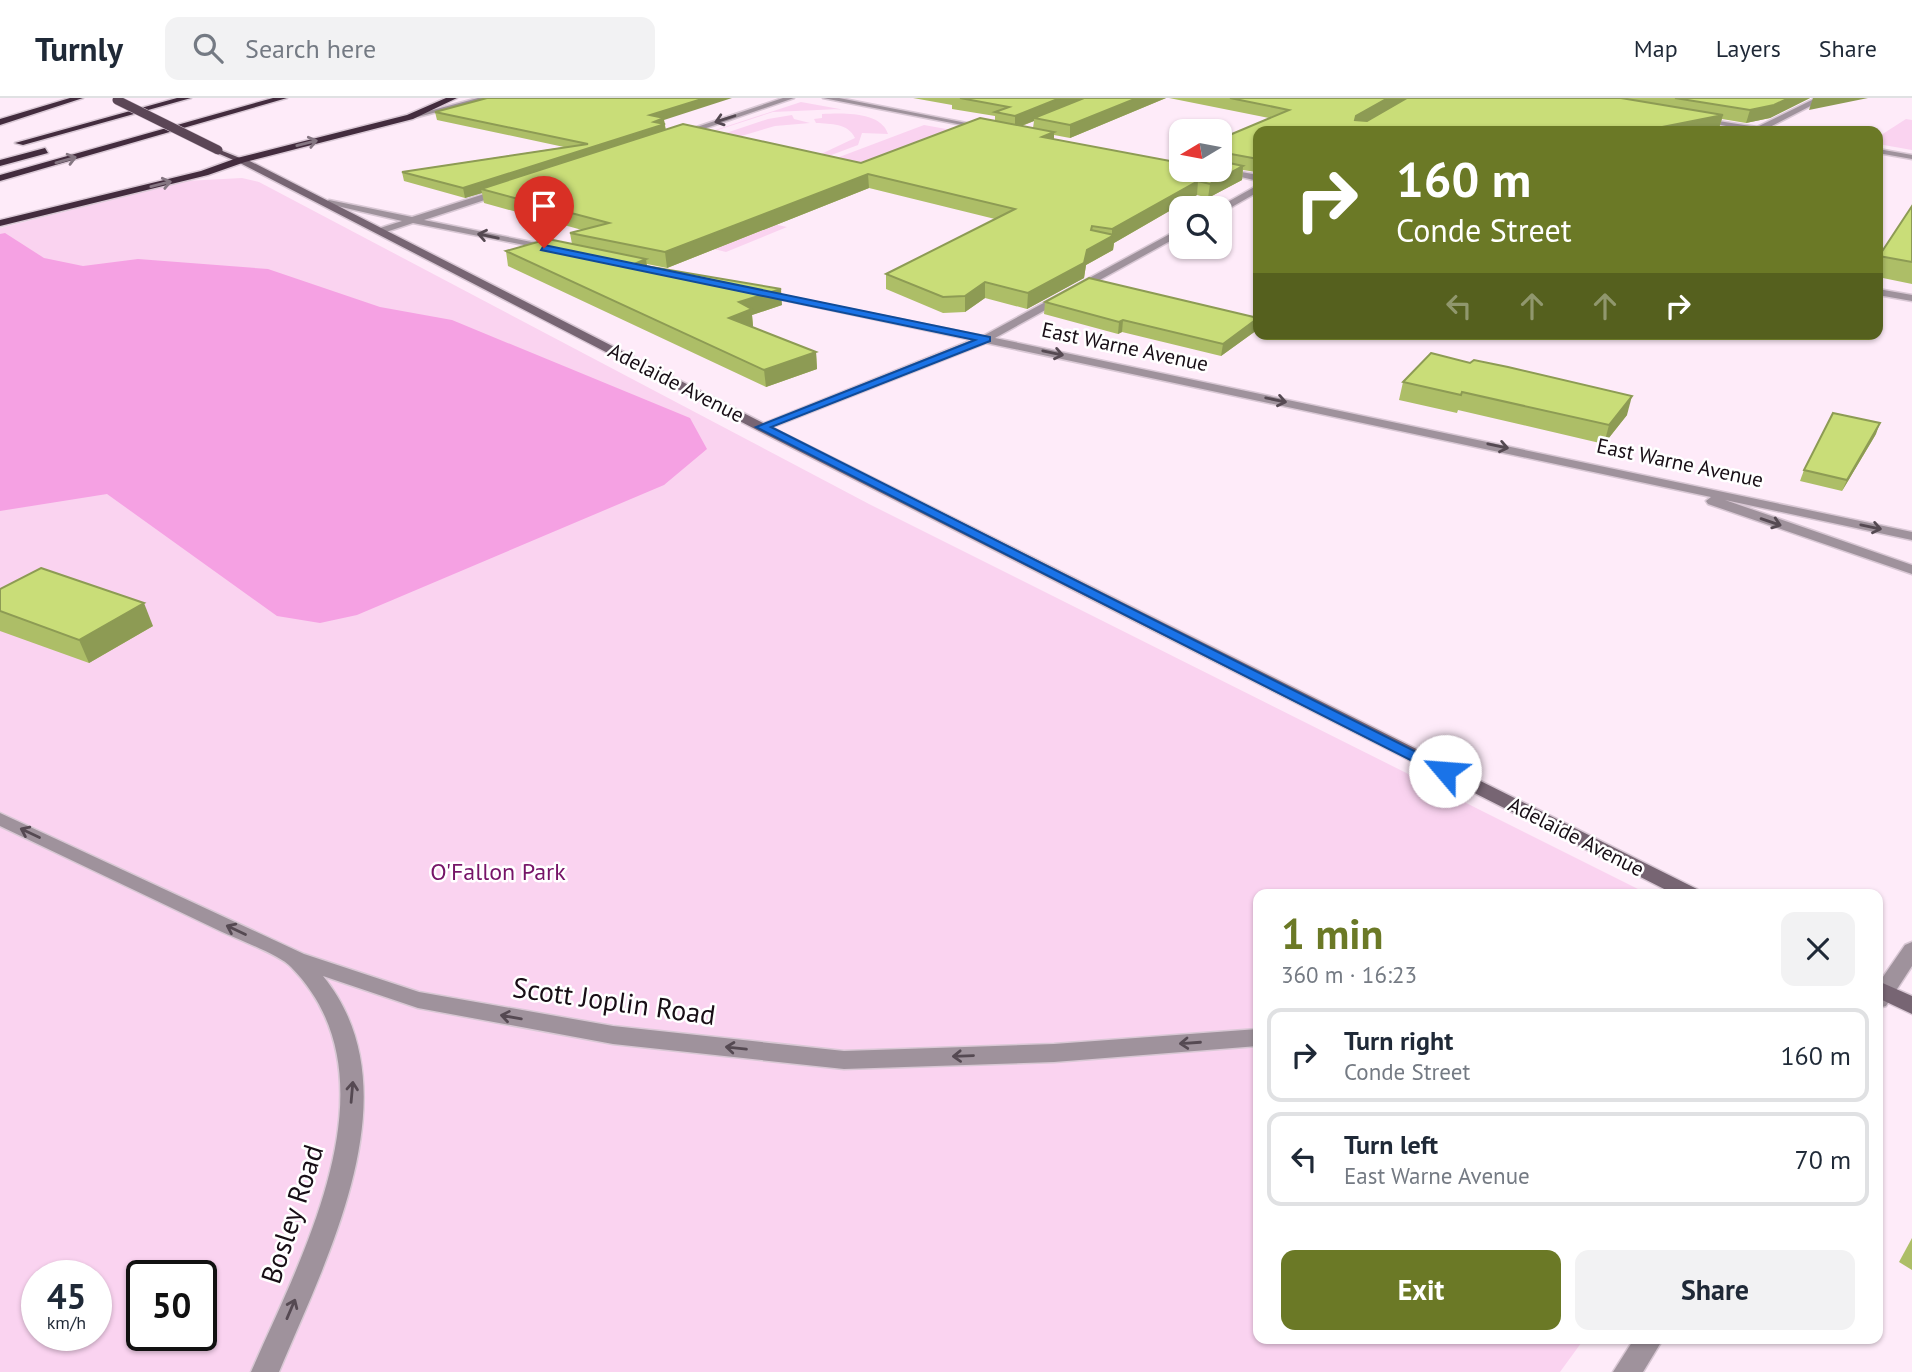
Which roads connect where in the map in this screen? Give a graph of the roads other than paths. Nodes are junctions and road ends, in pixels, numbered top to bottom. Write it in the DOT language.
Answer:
graph roads {
  1 [pos="79,98"];
  2 [pos="187,98"];
  3 [pos="283,98"];
  4 [pos="453,98"];
  5 [pos="487,98"];
  6 [pos="790,98"];
  7 [pos="827,98"];
  8 [pos="1822,98"];
  9 [pos="115,99"];
  10 [pos="169,116"];
  11 [pos="410,117"];
  12 [pos="1691,119"];
  13 [pos="0,122"];
  14 [pos="143,124"];
  15 [pos="1731,126"];
  16 [pos="1769,126"];
  17 [pos="1003,131"];
  18 [pos="671,137"];
  19 [pos="8,146"];
  20 [pos="50,149"];
  21 [pos="1883,152"];
  22 [pos="1912,157"];
  23 [pos="241,160"];
  24 [pos="0,163"];
  25 [pos="1232,173"];
  26 [pos="1253,177"];
  27 [pos="0,178"];
  28 [pos="512,188"];
  29 [pos="1253,191"];
  30 [pos="328,203"];
  31 [pos="1232,203"];
  32 [pos="414,220"];
  33 [pos="0,223"];
  34 [pos="380,231"];
  35 [pos="1169,238"];
  36 [pos="558,250"];
  37 [pos="750,290"];
  38 [pos="1883,293"];
  39 [pos="1912,298"];
  40 [pos="986,339"];
  41 [pos="761,427"];
  42 [pos="1637,475"];
  43 [pos="1912,536"];
  44 [pos="1912,570"];
  45 [pos="0,819"];
  46 [pos="1679,889"];
  47 [pos="1912,950"];
  48 [pos="297,959"];
  49 [pos="1883,988"];
  50 [pos="1883,995"];
  51 [pos="1912,1006"];
  52 [pos="1253,1038"];
  53 [pos="1646,1344"];
  54 [pos="265,1372"];
  55 [pos="1627,1372"];
  1 -- 13 [label="highway"];
  2 -- 19 [label="highway"];
  27 -- 3 [label="highway, one-way"];
  4 -- 11 [label="highway"];
  5 -- 11 [label="street"];
  6 -- 18 [label="street, one-way"];
  7 -- 17 [label="street"];
  8 -- 16 [label="street"];
  9 -- 23 [label="main road, Adelaide Avenue, bridge"];
  10 -- 14 [label="highway"];
  23 -- 11 [label="highway, one-way"];
  12 -- 15 [label="street"];
  20 -- 24 [label="highway"];
  21 -- 22 [label="street"];
  23 -- 30 [label="main road, Adelaide Avenue"];
  33 -- 23 [label="highway, one-way"];
  25 -- 26 [label="street"];
  28 -- 32 [label="street"];
  29 -- 31 [label="street"];
  30 -- 32 [label="street"];
  30 -- 34 [label="main road, Adelaide Avenue"];
  32 -- 34 [label="street"];
  36 -- 32 [label="street, one-way"];
  34 -- 41 [label="main road, Adelaide Avenue"];
  35 -- 40 [label="street"];
  37 -- 40 [label="street, East Warne Avenue"];
  38 -- 39 [label="street"];
  40 -- 41 [label="street"];
  40 -- 42 [label="street, East Warne Avenue, one-way"];
  41 -- 46 [label="main road, Adelaide Avenue"];
  42 -- 43 [label="street, East Warne Avenue, one-way"];
  42 -- 44 [label="street, one-way"];
  48 -- 45 [label="street, Scott Joplin Road, one-way"];
  47 -- 49 [label="street"];
  52 -- 48 [label="street, Scott Joplin Road, one-way"];
  54 -- 48 [label="street, Bosley Road, one-way"];
  50 -- 51 [label="main road"];
  53 -- 55 [label="street"];
}
